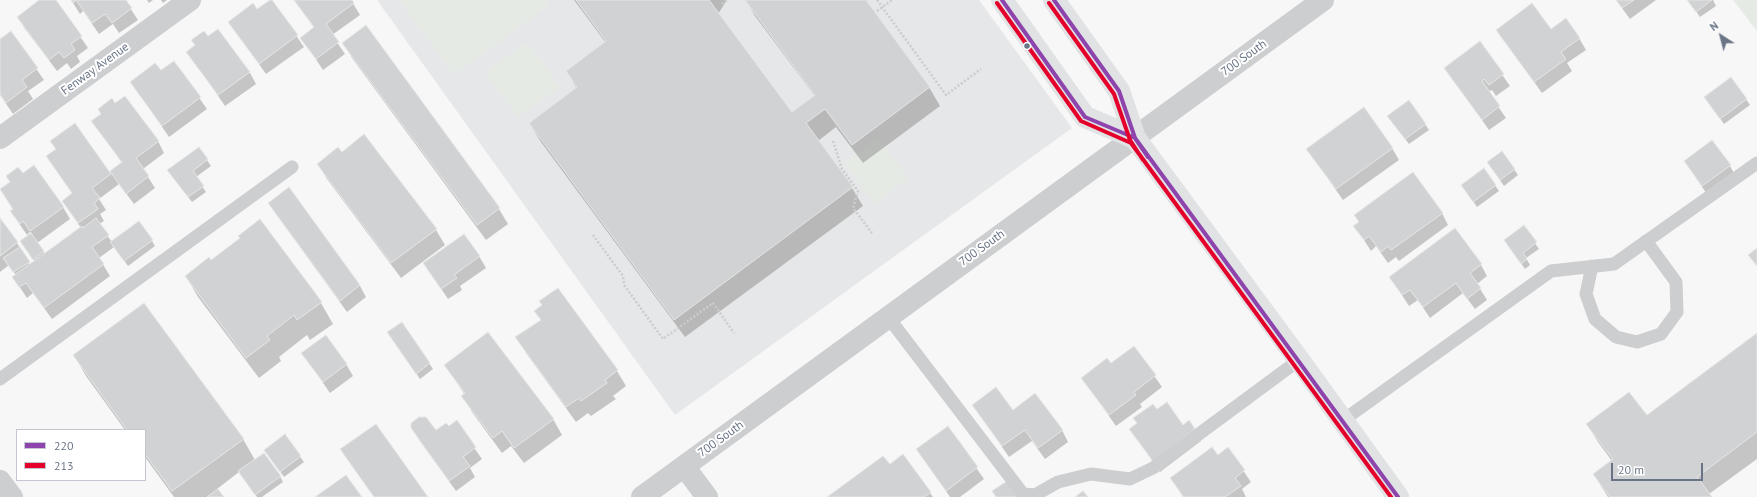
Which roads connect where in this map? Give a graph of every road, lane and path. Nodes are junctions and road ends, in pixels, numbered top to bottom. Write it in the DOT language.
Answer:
graph roads {
  1 [pos="190,0"];
  2 [pos="727,0"];
  3 [pos="877,0"];
  4 [pos="892,0"];
  5 [pos="1002,0"];
  6 [pos="1054,0"];
  7 [pos="1323,0"];
  8 [pos="722,4"];
  9 [pos="882,7"];
  10 [pos="877,11"];
  11 [pos="981,69"];
  12 [pos="0,138"];
  13 [pos="1134,138"];
  14 [pos="833,141"];
  15 [pos="1757,163"];
  16 [pos="292,167"];
  17 [pos="872,234"];
  18 [pos="593,235"];
  19 [pos="1646,241"];
  20 [pos="1592,266"];
  21 [pos="888,317"];
  22 [pos="734,333"];
  23 [pos="1299,360"];
  24 [pos="0,379"];
  25 [pos="1342,421"];
  26 [pos="684,466"];
  27 [pos="0,481"];
  28 [pos="12,497"];
  29 [pos="642,497"];
  30 [pos="707,497"];
  31 [pos="1398,497"];
  1 -- 12 [label="street, Fenway Avenue"];
  2 -- 8 [label="path"];
  3 -- 9 [label="path"];
  4 -- 9 [label="path"];
  5 -- 13 [label="main road"];
  6 -- 13 [label="main road"];
  7 -- 13 [label="street, 700 South"];
  9 -- 10 [label="path"];
  9 -- 11 [label="path"];
  13 -- 21 [label="street, 700 South"];
  13 -- 23 [label="main road"];
  14 -- 17 [label="path"];
  15 -- 19 [label="lane"];
  16 -- 24 [label="lane"];
  18 -- 22 [label="path"];
  19 -- 20 [label="lane"];
  19 -- 20 [label="lane"];
  20 -- 25 [label="lane"];
  21 -- 23 [label="lane"];
  21 -- 26 [label="street, 700 South"];
  23 -- 25 [label="main road"];
  25 -- 31 [label="main road"];
  26 -- 29 [label="street, 700 South"];
  26 -- 30 [label="street"];
  27 -- 28 [label="street"];
}
